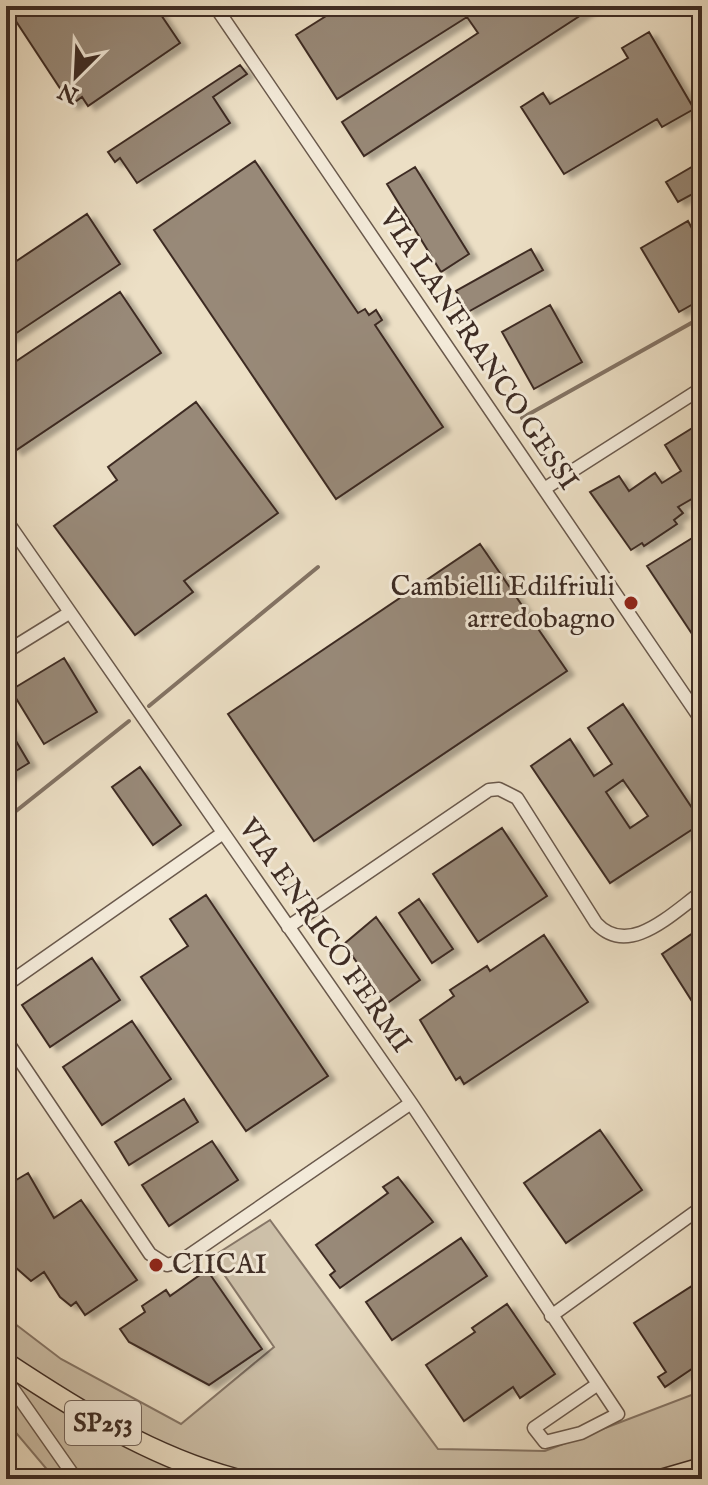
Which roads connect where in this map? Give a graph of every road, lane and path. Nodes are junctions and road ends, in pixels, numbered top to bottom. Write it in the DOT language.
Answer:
graph roads {
  1 [pos="215,6"];
  2 [pos="702,388"];
  3 [pos="544,489"];
  4 [pos="6,520"];
  5 [pos="69,613"];
  6 [pos="6,652"];
  7 [pos="702,721"];
  8 [pos="223,833"];
  9 [pos="702,892"];
  10 [pos="288,927"];
  11 [pos="6,985"];
  12 [pos="6,1040"];
  13 [pos="411,1103"];
  14 [pos="702,1207"];
  15 [pos="551,1316"];
  16 [pos="6,1363"];
  17 [pos="6,1379"];
  18 [pos="598,1384"];
  19 [pos="702,1468"];
  20 [pos="76,1479"];
  21 [pos="235,1479"];
  22 [pos="664,1479"];
  1 -- 3 [label="street, VIA LANFRANCO GESSI"];
  2 -- 3 [label="street"];
  3 -- 7 [label="street, VIA LANFRANCO GESSI"];
  4 -- 5 [label="street, VIA ENRICO FERMI"];
  5 -- 6 [label="street"];
  5 -- 8 [label="street, VIA ENRICO FERMI"];
  8 -- 10 [label="street, VIA ENRICO FERMI"];
  8 -- 11 [label="street"];
  9 -- 10 [label="street"];
  10 -- 13 [label="street, VIA ENRICO FERMI"];
  12 -- 13 [label="street"];
  13 -- 15 [label="street, VIA ENRICO FERMI"];
  14 -- 15 [label="street"];
  15 -- 18 [label="street, VIA ENRICO FERMI"];
  16 -- 21 [label="main road, SP253"];
  17 -- 20 [label="street"];
  18 -- 18 [label="street, VIA ENRICO FERMI"];
  19 -- 22 [label="main road"];
}
